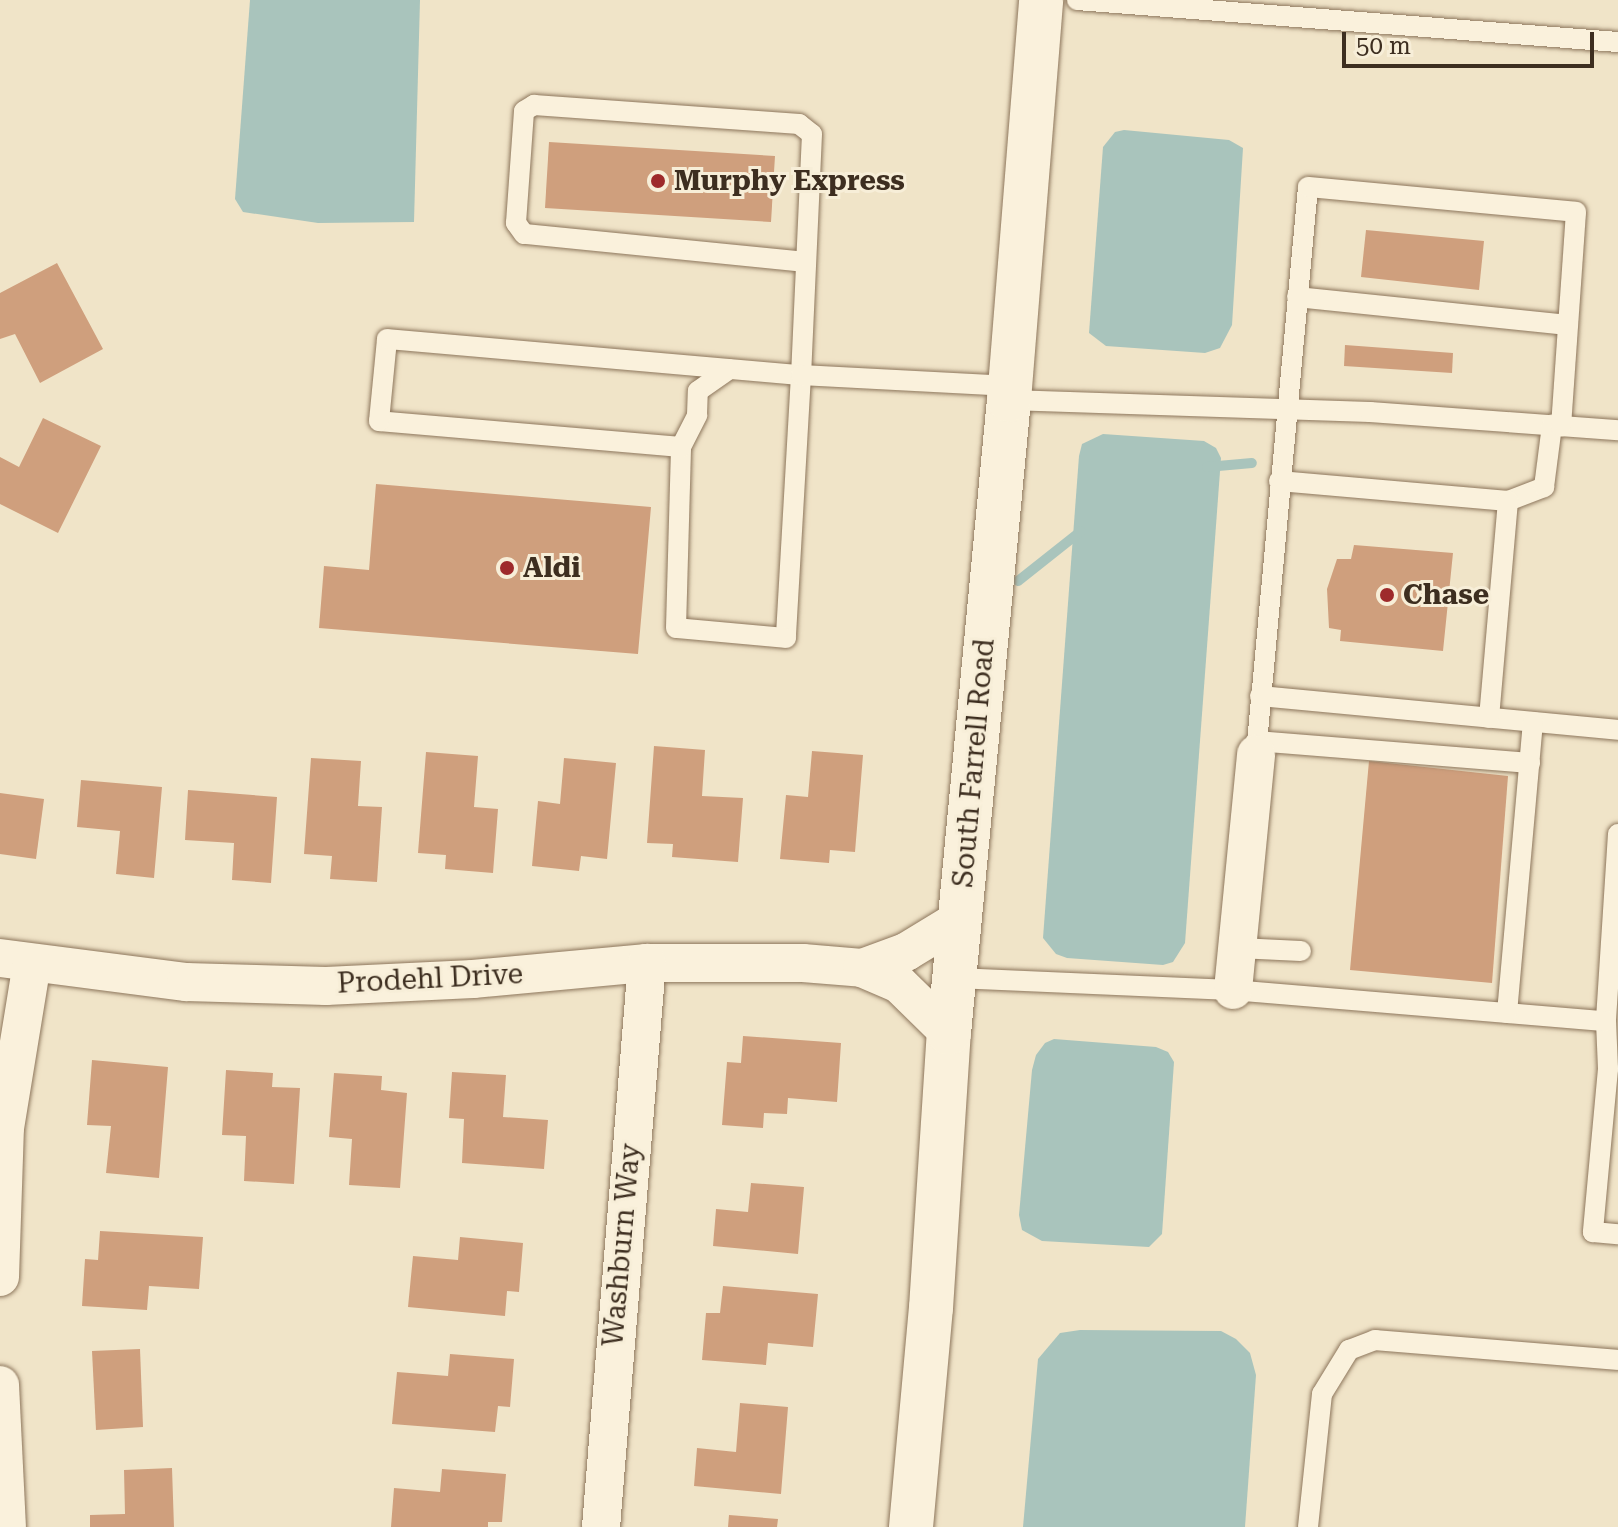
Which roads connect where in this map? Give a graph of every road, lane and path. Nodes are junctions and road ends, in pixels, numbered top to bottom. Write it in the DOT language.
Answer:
graph roads {
  1 [pos="1041,0"];
  2 [pos="1077,0"];
  3 [pos="1200,5"];
  4 [pos="1618,42"];
  5 [pos="806,262"];
  6 [pos="1297,297"];
  7 [pos="1568,325"];
  8 [pos="729,369"];
  9 [pos="801,375"];
  10 [pos="1009,393"];
  11 [pos="1285,410"];
  12 [pos="1557,425"];
  13 [pos="1618,430"];
  14 [pos="681,447"];
  15 [pos="1279,481"];
  16 [pos="1508,501"];
  17 [pos="1260,696"];
  18 [pos="1489,718"];
  19 [pos="1533,722"];
  20 [pos="1618,730"];
  21 [pos="1256,747"];
  22 [pos="1530,763"];
  23 [pos="1618,834"];
  24 [pos="960,919"];
  25 [pos="1238,948"];
  26 [pos="1301,951"];
  27 [pos="16,961"];
  28 [pos="647,963"];
  29 [pos="862,968"];
  30 [pos="954,978"];
  31 [pos="1233,990"];
  32 [pos="1507,1013"];
  33 [pos="1606,1021"];
  34 [pos="949,1033"];
  35 [pos="1618,1234"];
  36 [pos="0,1277"];
  37 [pos="1618,1360"];
  38 [pos="0,1385"];
  39 [pos="7,1527"];
  40 [pos="601,1527"];
  41 [pos="911,1527"];
  42 [pos="1308,1527"];
  1 -- 10 [label="street, South Farrell Road"];
  2 -- 3 [label="lane"];
  3 -- 4 [label="lane"];
  5 -- 5 [label="lane"];
  5 -- 9 [label="lane"];
  6 -- 7 [label="lane"];
  6 -- 7 [label="lane"];
  6 -- 11 [label="lane"];
  7 -- 12 [label="lane"];
  8 -- 9 [label="lane"];
  8 -- 14 [label="lane"];
  8 -- 14 [label="lane"];
  9 -- 10 [label="lane"];
  9 -- 14 [label="lane"];
  10 -- 11 [label="lane"];
  10 -- 24 [label="street, South Farrell Road"];
  11 -- 12 [label="lane"];
  11 -- 15 [label="lane"];
  12 -- 13 [label="lane"];
  12 -- 16 [label="lane"];
  15 -- 16 [label="lane"];
  15 -- 17 [label="lane"];
  16 -- 18 [label="lane"];
  17 -- 18 [label="lane"];
  17 -- 21 [label="lane"];
  18 -- 19 [label="lane"];
  19 -- 20 [label="lane"];
  19 -- 22 [label="lane"];
  21 -- 22 [label="lane"];
  21 -- 25 [label="street"];
  22 -- 32 [label="lane"];
  23 -- 33 [label="lane"];
  24 -- 29 [label="street, Prodehl Drive"];
  24 -- 30 [label="street, South Farrell Road"];
  25 -- 26 [label="lane"];
  25 -- 31 [label="street"];
  27 -- 28 [label="street, Prodehl Drive"];
  27 -- 36 [label="street"];
  28 -- 29 [label="street, Prodehl Drive"];
  28 -- 40 [label="street, Washburn Way"];
  29 -- 34 [label="street, Prodehl Drive"];
  30 -- 31 [label="lane"];
  30 -- 34 [label="street, South Farrell Road"];
  31 -- 32 [label="lane"];
  32 -- 33 [label="lane"];
  33 -- 35 [label="lane"];
  34 -- 41 [label="street, South Farrell Road"];
  37 -- 42 [label="lane"];
  38 -- 39 [label="street"];
}
